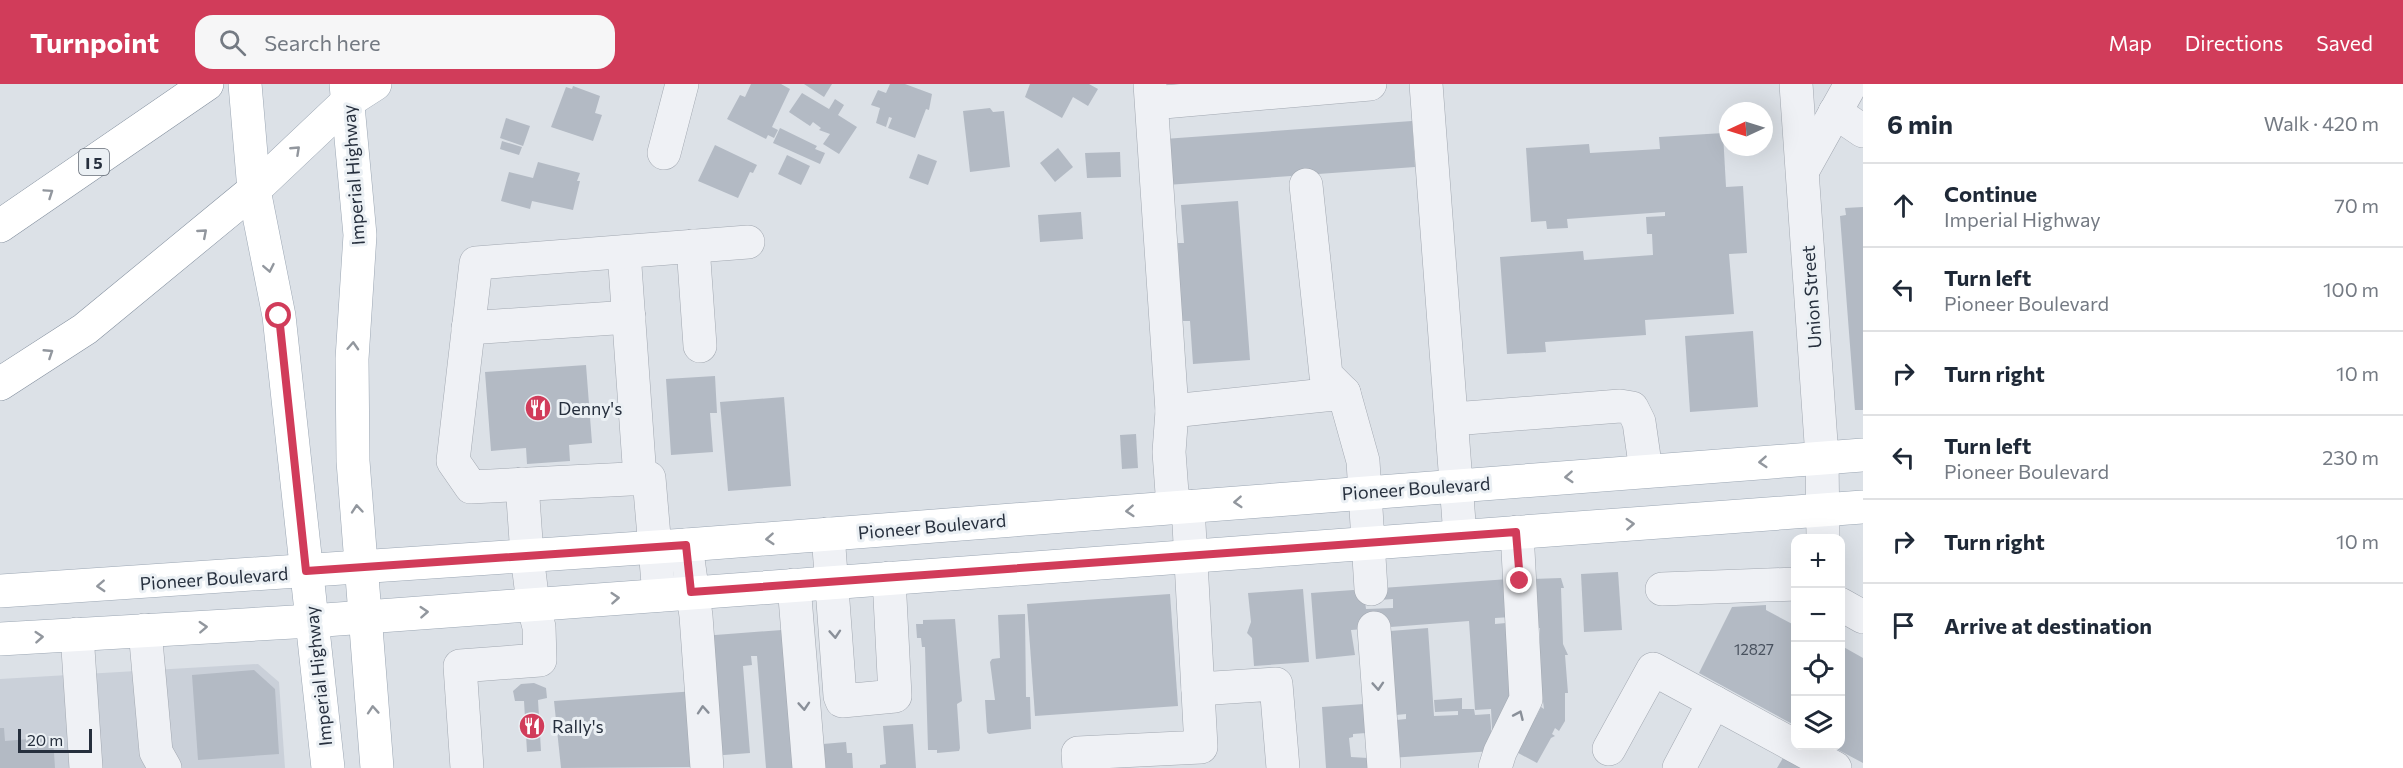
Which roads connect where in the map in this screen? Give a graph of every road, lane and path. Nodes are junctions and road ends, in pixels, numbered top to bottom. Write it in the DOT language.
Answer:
graph roads {
  1 [pos="245,84"];
  2 [pos="375,84"];
  3 [pos="682,84"];
  4 [pos="1370,84"];
  5 [pos="1426,84"];
  6 [pos="1796,84"];
  7 [pos="1851,84"];
  8 [pos="198,92"];
  9 [pos="347,93"];
  10 [pos="1151,93"];
  11 [pos="1835,112"];
  12 [pos="1863,130"];
  13 [pos="664,153"];
  14 [pos="1803,170"];
  15 [pos="1306,184"];
  16 [pos="254,190"];
  17 [pos="0,226"];
  18 [pos="748,242"];
  19 [pos="693,246"];
  20 [pos="624,252"];
  21 [pos="629,317"];
  22 [pos="468,327"];
  23 [pos="700,346"];
  24 [pos="0,384"];
  25 [pos="1344,393"];
  26 [pos="1172,411"];
  27 [pos="1453,419"];
  28 [pos="1863,455"];
  29 [pos="1822,457"];
  30 [pos="1646,471"];
  31 [pos="640,478"];
  32 [pos="522,484"];
  33 [pos="1457,485"];
  34 [pos="1365,492"];
  35 [pos="1180,507"];
  36 [pos="1863,507"];
  37 [pos="1823,524"];
  38 [pos="1516,532"];
  39 [pos="828,534"];
  40 [pos="1461,536"];
  41 [pos="1368,543"];
  42 [pos="671,546"];
  43 [pos="527,555"];
  44 [pos="1191,556"];
  45 [pos="362,567"];
  46 [pos="306,571"];
  47 [pos="889,578"];
  48 [pos="831,582"];
  49 [pos="794,585"];
  50 [pos="1791,585"];
  51 [pos="1371,589"];
  52 [pos="1662,589"];
  53 [pos="0,591"];
  54 [pos="675,593"];
  55 [pos="533,604"];
  56 [pos="1845,607"];
  57 [pos="366,616"];
  58 [pos="1863,617"];
  59 [pos="311,621"];
  60 [pos="1374,628"];
  61 [pos="145,630"];
  62 [pos="77,634"];
  63 [pos="0,639"];
  64 [pos="1198,689"];
  65 [pos="1714,702"];
  66 [pos="1190,758"];
  67 [pos="1139,759"];
  68 [pos="1603,762"];
  69 [pos="86,768"];
  70 [pos="165,768"];
  71 [pos="328,768"];
  72 [pos="377,768"];
  73 [pos="467,768"];
  74 [pos="707,768"];
  75 [pos="809,768"];
  76 [pos="1079,768"];
  77 [pos="1283,768"];
  78 [pos="1384,768"];
  79 [pos="1496,768"];
  80 [pos="1679,768"];
  81 [pos="1835,768"];
  1 -- 16 [label="main road, Imperial Highway"];
  2 -- 9 [label="main road"];
  3 -- 13 [label="street"];
  4 -- 10 [label="street"];
  5 -- 27 [label="street"];
  6 -- 14 [label="street, Union Street"];
  7 -- 11 [label="street"];
  17 -- 8 [label="main road, I 5, one-way"];
  16 -- 9 [label="main road, one-way"];
  45 -- 9 [label="main road, Imperial Highway, one-way"];
  10 -- 26 [label="street"];
  11 -- 12 [label="street"];
  11 -- 14 [label="street"];
  14 -- 29 [label="street, Union Street"];
  15 -- 25 [label="street"];
  24 -- 16 [label="main road, one-way"];
  16 -- 46 [label="main road, Imperial Highway, one-way"];
  18 -- 19 [label="street"];
  19 -- 20 [label="street"];
  19 -- 23 [label="street"];
  20 -- 21 [label="street"];
  20 -- 22 [label="street"];
  21 -- 22 [label="street"];
  21 -- 31 [label="street"];
  22 -- 32 [label="street"];
  25 -- 26 [label="street"];
  25 -- 34 [label="street"];
  26 -- 35 [label="street"];
  27 -- 30 [label="street"];
  27 -- 33 [label="street"];
  28 -- 29 [label="main road, Pioneer Boulevard"];
  29 -- 30 [label="main road, Pioneer Boulevard, one-way"];
  29 -- 37 [label="street, Union Street"];
  30 -- 33 [label="main road, Pioneer Boulevard, one-way"];
  31 -- 32 [label="street"];
  31 -- 42 [label="street"];
  32 -- 43 [label="street"];
  33 -- 34 [label="main road, Pioneer Boulevard"];
  33 -- 40 [label="street"];
  34 -- 35 [label="main road, Pioneer Boulevard, one-way"];
  34 -- 41 [label="street"];
  35 -- 39 [label="main road, Pioneer Boulevard, one-way"];
  35 -- 44 [label="street"];
  36 -- 37 [label="main road"];
  38 -- 37 [label="main road, one-way"];
  38 -- 40 [label="main road"];
  79 -- 38 [label="street, one-way"];
  39 -- 42 [label="main road, Pioneer Boulevard, one-way"];
  39 -- 48 [label="street"];
  40 -- 41 [label="main road"];
  41 -- 44 [label="main road"];
  41 -- 51 [label="street"];
  42 -- 43 [label="main road, Pioneer Boulevard"];
  42 -- 54 [label="street"];
  43 -- 45 [label="main road, Pioneer Boulevard"];
  43 -- 55 [label="street"];
  44 -- 47 [label="main road"];
  44 -- 64 [label="street"];
  45 -- 46 [label="main road, Pioneer Boulevard"];
  45 -- 57 [label="main road, Imperial Highway"];
  46 -- 53 [label="main road, Pioneer Boulevard, one-way"];
  46 -- 59 [label="main road, Imperial Highway"];
  47 -- 48 [label="main road"];
  48 -- 47 [label="street, one-way"];
  48 -- 49 [label="main road"];
  49 -- 54 [label="main road"];
  49 -- 75 [label="street, one-way"];
  50 -- 52 [label="street"];
  55 -- 54 [label="main road, one-way"];
  74 -- 54 [label="street, one-way"];
  57 -- 55 [label="main road, one-way"];
  55 -- 73 [label="street"];
  56 -- 58 [label="street"];
  57 -- 59 [label="main road"];
  72 -- 57 [label="main road, Imperial Highway, one-way"];
  61 -- 59 [label="main road, one-way"];
  59 -- 71 [label="main road, Imperial Highway"];
  60 -- 78 [label="street, one-way"];
  61 -- 62 [label="main road"];
  61 -- 70 [label="street"];
  63 -- 62 [label="main road, one-way"];
  62 -- 69 [label="street"];
  64 -- 66 [label="street"];
  64 -- 77 [label="street"];
  65 -- 68 [label="street"];
  65 -- 80 [label="street"];
  65 -- 81 [label="street"];
  66 -- 67 [label="street"];
  67 -- 76 [label="street"];
}
